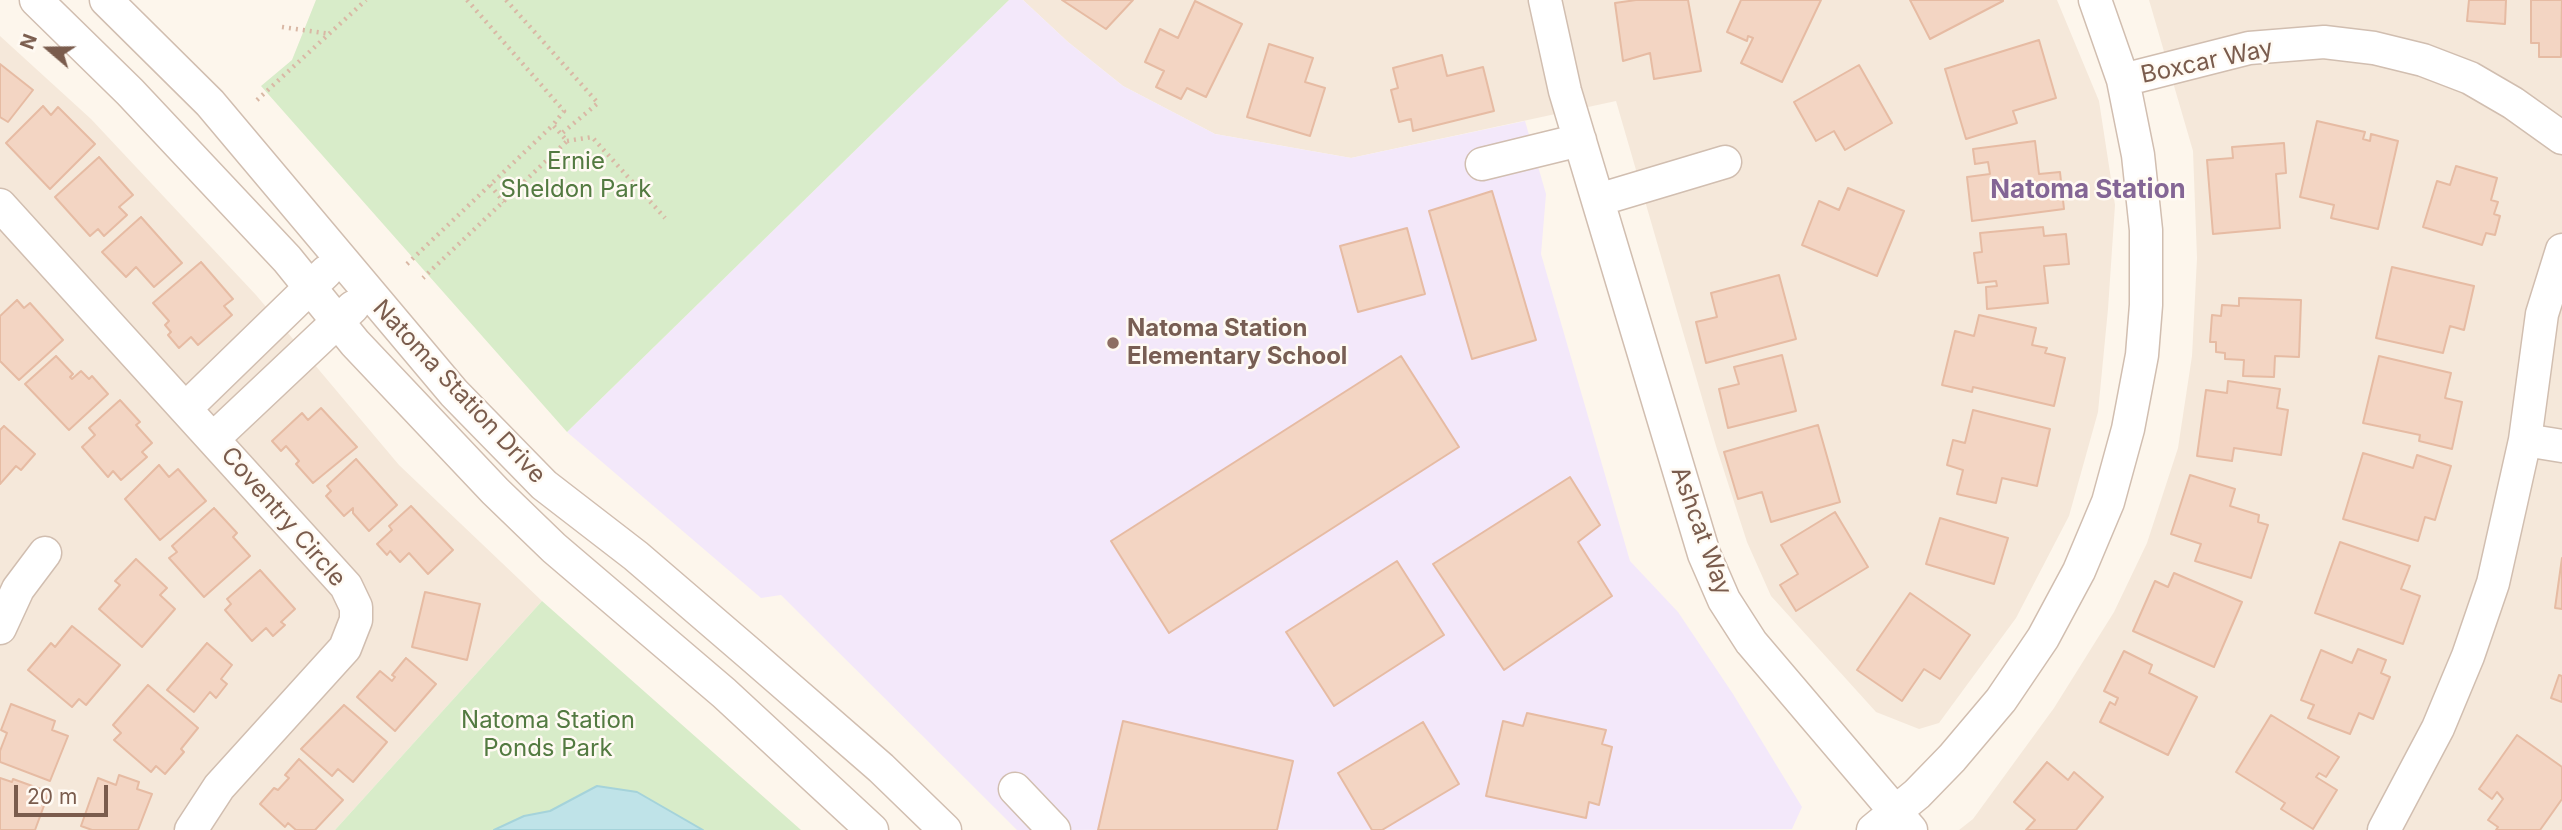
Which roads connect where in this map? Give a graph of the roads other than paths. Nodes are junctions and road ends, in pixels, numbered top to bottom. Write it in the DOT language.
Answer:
graph roads {
  1 [pos="36,0"];
  2 [pos="106,0"];
  3 [pos="1545,0"];
  4 [pos="2095,0"];
  5 [pos="2123,80"];
  6 [pos="2562,138"];
  7 [pos="1580,140"];
  8 [pos="1725,162"];
  9 [pos="1482,164"];
  10 [pos="1598,200"];
  11 [pos="0,205"];
  12 [pos="2562,250"];
  13 [pos="339,259"];
  14 [pos="311,287"];
  15 [pos="368,293"];
  16 [pos="338,321"];
  17 [pos="250,345"];
  18 [pos="279,377"];
  19 [pos="186,408"];
  20 [pos="214,438"];
  21 [pos="2525,440"];
  22 [pos="2562,446"];
  23 [pos="46,552"];
  24 [pos="0,628"];
  25 [pos="1015,789"];
  26 [pos="1894,824"];
  27 [pos="191,830"];
  28 [pos="872,830"];
  29 [pos="945,830"];
  30 [pos="1054,830"];
  31 [pos="2384,830"];
  1 -- 14 [label="street, Natoma Station Drive"];
  2 -- 13 [label="street, Natoma Station Drive"];
  3 -- 7 [label="street, Ashcat Way"];
  4 -- 5 [label="street"];
  5 -- 6 [label="street, Boxcar Way"];
  5 -- 26 [label="street"];
  7 -- 9 [label="street"];
  7 -- 10 [label="street, Ashcat Way"];
  8 -- 10 [label="street"];
  10 -- 26 [label="street, Ashcat Way"];
  11 -- 19 [label="street, Coventry Circle"];
  12 -- 21 [label="street"];
  13 -- 14 [label="street"];
  13 -- 15 [label="street, Natoma Station Drive"];
  14 -- 16 [label="street, Natoma Station Drive"];
  14 -- 17 [label="street"];
  15 -- 16 [label="street, Coventry Circle"];
  15 -- 29 [label="street, Natoma Station Drive"];
  16 -- 18 [label="street, Coventry Circle"];
  16 -- 28 [label="street, Natoma Station Drive"];
  17 -- 18 [label="street"];
  17 -- 19 [label="street"];
  18 -- 20 [label="street, Coventry Circle"];
  19 -- 20 [label="street, Coventry Circle"];
  20 -- 27 [label="street, Coventry Circle"];
  21 -- 22 [label="street"];
  21 -- 31 [label="street"];
  23 -- 24 [label="street"];
  25 -- 30 [label="street"];
}
